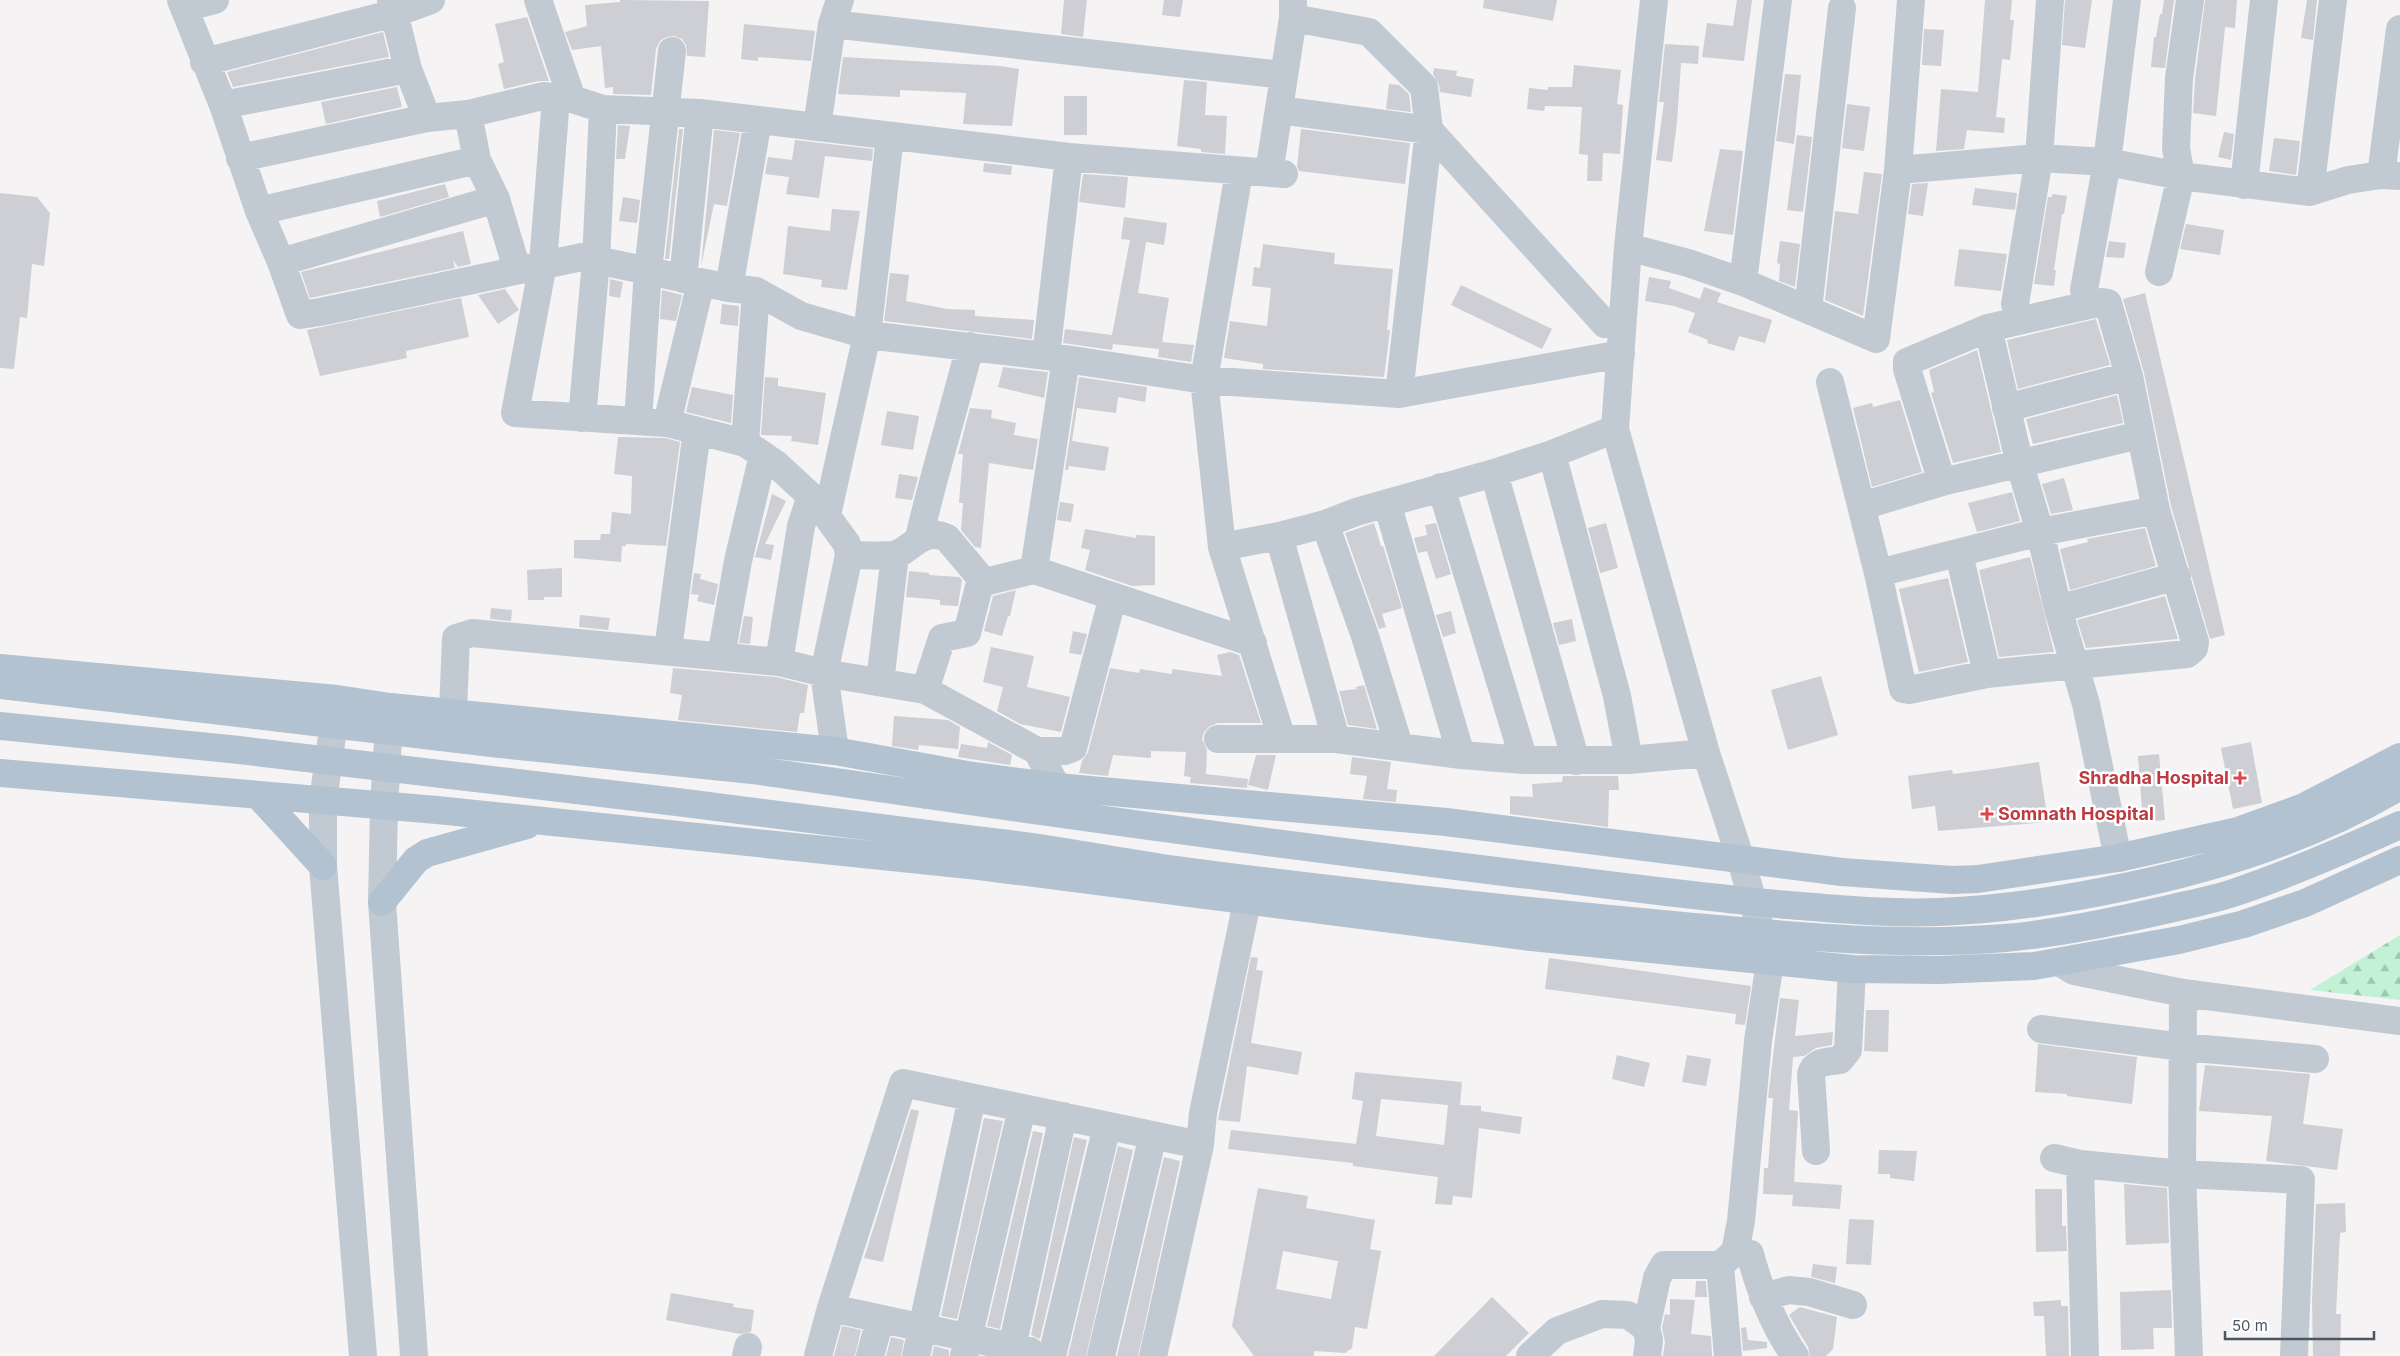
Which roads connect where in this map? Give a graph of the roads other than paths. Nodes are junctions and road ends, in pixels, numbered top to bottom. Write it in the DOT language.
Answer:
graph roads {
  1 [pos="215,0"];
  2 [pos="431,0"];
  3 [pos="538,0"];
  4 [pos="1654,0"];
  5 [pos="1778,0"];
  6 [pos="1911,0"];
  7 [pos="2050,0"];
  8 [pos="2127,0"];
  9 [pos="2190,0"];
  10 [pos="2264,0"];
  11 [pos="2333,0"];
  12 [pos="182,4"];
  13 [pos="393,7"];
  14 [pos="1842,8"];
  15 [pos="1293,9"];
  16 [pos="836,12"];
  17 [pos="2400,30"];
  18 [pos="672,51"];
  19 [pos="204,62"];
  20 [pos="408,69"];
  21 [pos="1283,75"];
  22 [pos="564,98"];
  23 [pos="222,106"];
  24 [pos="603,109"];
  25 [pos="1279,110"];
  26 [pos="664,111"];
  27 [pos="700,113"];
  28 [pos="468,114"];
  29 [pos="427,118"];
  30 [pos="758,120"];
  31 [pos="817,127"];
  32 [pos="1428,130"];
  33 [pos="890,137"];
  34 [pos="1069,157"];
  35 [pos="240,158"];
  36 [pos="2039,158"];
  37 [pos="477,160"];
  38 [pos="2107,162"];
  39 [pos="1898,170"];
  40 [pos="1240,172"];
  41 [pos="2391,175"];
  42 [pos="2181,176"];
  43 [pos="2244,185"];
  44 [pos="2310,192"];
  45 [pos="496,199"];
  46 [pos="259,211"];
  47 [pos="1628,246"];
  48 [pos="596,261"];
  49 [pos="281,262"];
  50 [pos="530,267"];
  51 [pos="648,271"];
  52 [pos="2159,272"];
  53 [pos="692,280"];
  54 [pos="1743,282"];
  55 [pos="742,290"];
  56 [pos="2084,290"];
  57 [pos="2015,304"];
  58 [pos="1808,310"];
  59 [pos="1605,324"];
  60 [pos="1988,328"];
  61 [pos="867,334"];
  62 [pos="970,346"];
  63 [pos="1621,354"];
  64 [pos="1056,358"];
  65 [pos="2129,376"];
  66 [pos="1204,380"];
  67 [pos="1830,382"];
  68 [pos="1399,394"];
  69 [pos="2006,408"];
  70 [pos="582,418"];
  71 [pos="638,421"];
  72 [pos="667,423"];
  73 [pos="1615,429"];
  74 [pos="697,431"];
  75 [pos="2140,435"];
  76 [pos="754,449"];
  77 [pos="1552,454"];
  78 [pos="2020,465"];
  79 [pos="1494,473"];
  80 [pos="1942,482"];
  81 [pos="1441,487"];
  82 [pos="1387,503"];
  83 [pos="819,505"];
  84 [pos="1862,506"];
  85 [pos="2156,510"];
  86 [pos="1325,524"];
  87 [pos="2040,532"];
  88 [pos="1279,536"];
  89 [pos="919,538"];
  90 [pos="1222,547"];
  91 [pos="1959,554"];
  92 [pos="849,555"];
  93 [pos="895,555"];
  94 [pos="1034,570"];
  95 [pos="1878,573"];
  96 [pos="2177,576"];
  97 [pos="984,582"];
  98 [pos="1113,596"];
  99 [pos="2058,609"];
  100 [pos="1253,643"];
  101 [pos="668,650"];
  102 [pos="721,656"];
  103 [pos="779,662"];
  104 [pos="2074,665"];
  105 [pos="0,668"];
  106 [pos="824,673"];
  107 [pos="1987,674"];
  108 [pos="880,682"];
  109 [pos="0,685"];
  110 [pos="925,690"];
  111 [pos="337,699"];
  112 [pos="390,707"];
  113 [pos="453,711"];
  114 [pos="0,726"];
  115 [pos="1218,739"];
  116 [pos="1282,739"];
  117 [pos="1336,739"];
  118 [pos="1399,746"];
  119 [pos="834,751"];
  120 [pos="1037,751"];
  121 [pos="1706,753"];
  122 [pos="1461,755"];
  123 [pos="2400,757"];
  124 [pos="1524,760"];
  125 [pos="1629,760"];
  126 [pos="1576,761"];
  127 [pos="0,773"];
  128 [pos="955,773"];
  129 [pos="2400,786"];
  130 [pos="1057,787"];
  131 [pos="258,795"];
  132 [pos="323,801"];
  133 [pos="991,804"];
  134 [pos="384,806"];
  135 [pos="540,821"];
  136 [pos="2400,825"];
  137 [pos="2118,858"];
  138 [pos="1741,860"];
  139 [pos="2400,860"];
  140 [pos="323,866"];
  141 [pos="1339,901"];
  142 [pos="382,902"];
  143 [pos="1247,902"];
  144 [pos="1753,902"];
  145 [pos="1762,933"];
  146 [pos="1770,962"];
  147 [pos="2059,962"];
  148 [pos="1852,969"];
  149 [pos="2183,992"];
  150 [pos="2400,1021"];
  151 [pos="2041,1029"];
  152 [pos="2183,1047"];
  153 [pos="2315,1059"];
  154 [pos="972,1098"];
  155 [pos="1022,1108"];
  156 [pos="1063,1116"];
  157 [pos="1107,1126"];
  158 [pos="1153,1135"];
  159 [pos="1200,1145"];
  160 [pos="1816,1151"];
  161 [pos="2182,1174"];
  162 [pos="1728,1258"];
  163 [pos="1763,1297"];
  164 [pos="1853,1306"];
  165 [pos="831,1308"];
  166 [pos="880,1320"];
  167 [pos="1646,1328"];
  168 [pos="923,1329"];
  169 [pos="966,1347"];
  170 [pos="1012,1352"];
  171 [pos="363,1356"];
  172 [pos="414,1356"];
  173 [pos="818,1356"];
  174 [pos="870,1356"];
  175 [pos="916,1356"];
  176 [pos="1052,1356"];
  177 [pos="1101,1356"];
  178 [pos="1153,1356"];
  179 [pos="1530,1356"];
  180 [pos="1647,1356"];
  181 [pos="1728,1356"];
  182 [pos="1795,1356"];
  183 [pos="2085,1356"];
  184 [pos="2189,1356"];
  185 [pos="2294,1356"];
  1 -- 12 [label="street"];
  2 -- 13 [label="street"];
  3 -- 22 [label="street"];
  4 -- 47 [label="street"];
  5 -- 54 [label="street"];
  6 -- 39 [label="street"];
  7 -- 36 [label="street"];
  8 -- 38 [label="street"];
  9 -- 42 [label="street"];
  10 -- 43 [label="street"];
  11 -- 44 [label="street"];
  12 -- 19 [label="street"];
  13 -- 19 [label="street"];
  13 -- 20 [label="street"];
  14 -- 58 [label="street"];
  15 -- 21 [label="street"];
  15 -- 32 [label="street"];
  16 -- 21 [label="street"];
  16 -- 31 [label="street"];
  17 -- 41 [label="street"];
  18 -- 26 [label="street"];
  19 -- 23 [label="street"];
  20 -- 23 [label="street"];
  20 -- 29 [label="street"];
  21 -- 25 [label="street"];
  22 -- 24 [label="street"];
  22 -- 28 [label="street"];
  22 -- 50 [label="street"];
  23 -- 35 [label="street"];
  24 -- 26 [label="street"];
  24 -- 48 [label="street"];
  25 -- 32 [label="street"];
  25 -- 40 [label="street"];
  26 -- 27 [label="street"];
  26 -- 51 [label="street"];
  27 -- 30 [label="street"];
  27 -- 53 [label="street"];
  28 -- 29 [label="street"];
  28 -- 37 [label="street"];
  29 -- 35 [label="street"];
  30 -- 31 [label="street"];
  30 -- 55 [label="street"];
  31 -- 33 [label="street"];
  32 -- 59 [label="street"];
  32 -- 68 [label="street"];
  33 -- 34 [label="street"];
  33 -- 61 [label="street"];
  34 -- 40 [label="street"];
  34 -- 64 [label="street"];
  35 -- 46 [label="street"];
  36 -- 38 [label="street"];
  36 -- 39 [label="street"];
  36 -- 57 [label="street"];
  37 -- 45 [label="street"];
  37 -- 46 [label="street"];
  38 -- 42 [label="street"];
  38 -- 56 [label="street"];
  39 -- 58 [label="street"];
  40 -- 66 [label="street"];
  41 -- 44 [label="street"];
  42 -- 43 [label="street"];
  42 -- 52 [label="street"];
  43 -- 44 [label="street"];
  45 -- 49 [label="street"];
  45 -- 50 [label="street"];
  46 -- 49 [label="street"];
  47 -- 54 [label="street"];
  47 -- 63 [label="street"];
  48 -- 50 [label="street"];
  48 -- 51 [label="street"];
  48 -- 70 [label="street"];
  49 -- 50 [label="street"];
  50 -- 70 [label="street"];
  51 -- 53 [label="street"];
  51 -- 71 [label="street"];
  53 -- 55 [label="street"];
  53 -- 72 [label="street"];
  54 -- 58 [label="street"];
  55 -- 61 [label="street"];
  55 -- 76 [label="street"];
  60 -- 65 [label="street"];
  60 -- 69 [label="street"];
  60 -- 80 [label="street"];
  61 -- 62 [label="street"];
  61 -- 83 [label="street"];
  62 -- 64 [label="street"];
  62 -- 89 [label="street"];
  63 -- 68 [label="street"];
  63 -- 73 [label="street"];
  64 -- 66 [label="street"];
  64 -- 94 [label="street"];
  65 -- 69 [label="street"];
  65 -- 75 [label="street"];
  66 -- 68 [label="street"];
  66 -- 90 [label="street"];
  67 -- 84 [label="street"];
  69 -- 78 [label="street"];
  70 -- 71 [label="street"];
  71 -- 72 [label="street"];
  72 -- 74 [label="street"];
  73 -- 77 [label="street"];
  73 -- 121 [label="street"];
  74 -- 76 [label="street"];
  74 -- 101 [label="street"];
  75 -- 78 [label="street"];
  75 -- 85 [label="street"];
  76 -- 83 [label="street"];
  76 -- 102 [label="street"];
  77 -- 79 [label="street"];
  77 -- 125 [label="street"];
  78 -- 80 [label="street"];
  78 -- 87 [label="street"];
  79 -- 81 [label="street"];
  79 -- 126 [label="street"];
  80 -- 84 [label="street"];
  81 -- 82 [label="street"];
  81 -- 124 [label="street"];
  82 -- 86 [label="street"];
  82 -- 122 [label="street"];
  83 -- 92 [label="street"];
  83 -- 103 [label="street"];
  84 -- 95 [label="street"];
  85 -- 87 [label="street"];
  85 -- 96 [label="street"];
  86 -- 88 [label="street"];
  86 -- 118 [label="street"];
  87 -- 91 [label="street"];
  87 -- 99 [label="street"];
  88 -- 90 [label="street"];
  88 -- 117 [label="street"];
  89 -- 93 [label="street"];
  89 -- 97 [label="street"];
  90 -- 100 [label="street"];
  91 -- 95 [label="street"];
  91 -- 107 [label="street"];
  92 -- 93 [label="street"];
  92 -- 106 [label="street"];
  93 -- 108 [label="street"];
  94 -- 97 [label="street"];
  94 -- 98 [label="street"];
  95 -- 107 [label="street"];
  96 -- 99 [label="street"];
  96 -- 104 [label="street"];
  97 -- 110 [label="street"];
  98 -- 100 [label="street"];
  98 -- 120 [label="street"];
  99 -- 104 [label="street"];
  100 -- 116 [label="street"];
  101 -- 102 [label="street"];
  101 -- 113 [label="street"];
  102 -- 103 [label="street"];
  103 -- 106 [label="street"];
  104 -- 107 [label="street"];
  104 -- 137 [label="street"];
  105 -- 111 [label="main road"];
  106 -- 108 [label="street"];
  106 -- 119 [label="street"];
  108 -- 110 [label="street"];
  109 -- 133 [label="main road, bridge"];
  110 -- 120 [label="street"];
  111 -- 112 [label="main road"];
  111 -- 132 [label="street"];
  112 -- 113 [label="main road"];
  112 -- 134 [label="street"];
  113 -- 119 [label="main road"];
  114 -- 141 [label="main road, bridge"];
  115 -- 116 [label="street"];
  116 -- 117 [label="street"];
  117 -- 118 [label="street"];
  118 -- 122 [label="street"];
  119 -- 128 [label="main road"];
  120 -- 130 [label="street"];
  121 -- 125 [label="street"];
  121 -- 138 [label="street"];
  122 -- 124 [label="street"];
  123 -- 137 [label="main road"];
  124 -- 126 [label="street"];
  125 -- 126 [label="street"];
  127 -- 131 [label="main road"];
  128 -- 130 [label="main road"];
  128 -- 133 [label="main road"];
  129 -- 144 [label="main road"];
  130 -- 138 [label="main road"];
  131 -- 132 [label="main road"];
  131 -- 140 [label="main road"];
  132 -- 134 [label="main road"];
  132 -- 140 [label="street"];
  133 -- 144 [label="main road"];
  134 -- 135 [label="main road"];
  134 -- 142 [label="street"];
  135 -- 142 [label="main road"];
  135 -- 143 [label="main road"];
  136 -- 145 [label="main road"];
  137 -- 138 [label="main road"];
  138 -- 144 [label="street"];
  139 -- 147 [label="main road"];
  140 -- 171 [label="street"];
  141 -- 143 [label="main road"];
  141 -- 145 [label="main road"];
  141 -- 146 [label="main road"];
  142 -- 172 [label="street"];
  143 -- 159 [label="street"];
  144 -- 145 [label="street"];
  145 -- 146 [label="street"];
  146 -- 148 [label="main road"];
  146 -- 162 [label="street"];
  147 -- 148 [label="main road"];
  147 -- 149 [label="street"];
  148 -- 160 [label="street"];
  149 -- 150 [label="street"];
  149 -- 152 [label="street"];
  151 -- 152 [label="street"];
  152 -- 153 [label="street"];
  152 -- 161 [label="street"];
  154 -- 155 [label="street"];
  154 -- 165 [label="street"];
  154 -- 168 [label="street"];
  155 -- 156 [label="street"];
  155 -- 169 [label="street"];
  156 -- 157 [label="street"];
  156 -- 170 [label="street"];
  157 -- 158 [label="street"];
  157 -- 176 [label="street"];
  158 -- 159 [label="street"];
  158 -- 177 [label="street"];
  159 -- 178 [label="street"];
  161 -- 183 [label="street"];
  161 -- 184 [label="street"];
  161 -- 185 [label="street"];
  162 -- 163 [label="street"];
  162 -- 167 [label="street"];
  162 -- 181 [label="street"];
  163 -- 164 [label="street"];
  163 -- 182 [label="street"];
  165 -- 166 [label="street"];
  165 -- 173 [label="street"];
  166 -- 168 [label="street"];
  166 -- 174 [label="street"];
  167 -- 179 [label="street"];
  167 -- 180 [label="street"];
  168 -- 169 [label="street"];
  168 -- 175 [label="street"];
  169 -- 170 [label="street"];
  170 -- 176 [label="street"];
}
